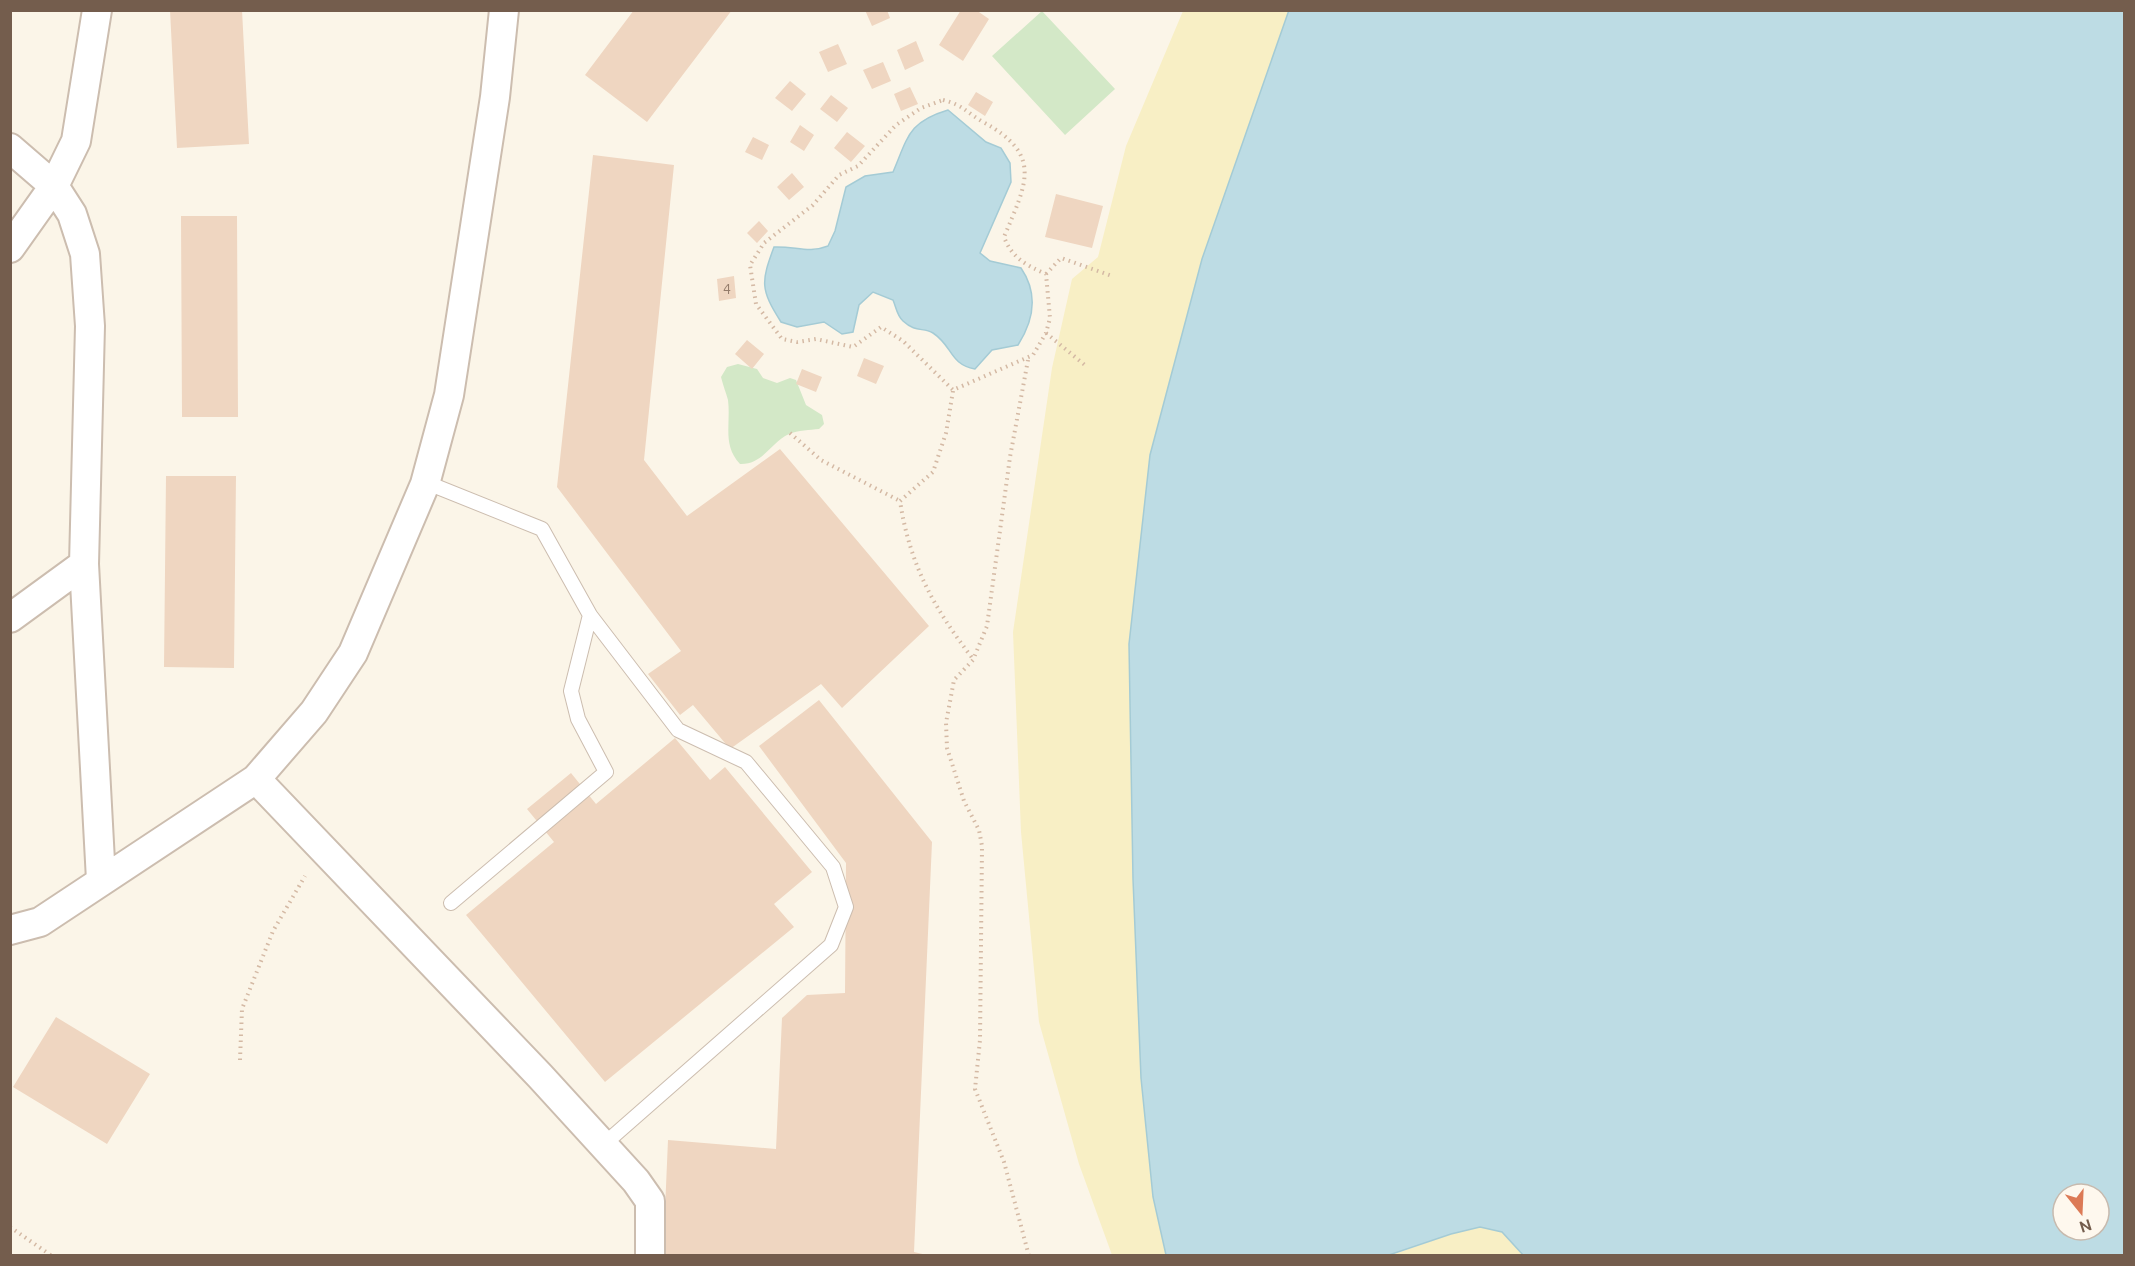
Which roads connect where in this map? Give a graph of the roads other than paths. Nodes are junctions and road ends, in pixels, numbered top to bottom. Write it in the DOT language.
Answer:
graph roads {
  1 [pos="98,10"];
  2 [pos="504,10"];
  3 [pos="10,148"];
  4 [pos="54,186"];
  5 [pos="10,248"];
  6 [pos="425,482"];
  7 [pos="84,564"];
  8 [pos="590,615"];
  9 [pos="10,618"];
  10 [pos="256,779"];
  11 [pos="101,880"];
  12 [pos="452,903"];
  13 [pos="10,930"];
  14 [pos="602,1146"];
  15 [pos="650,1256"];
  1 -- 4 [label="street"];
  2 -- 6 [label="street"];
  3 -- 4 [label="street"];
  4 -- 5 [label="street"];
  4 -- 7 [label="street"];
  6 -- 8 [label="lane"];
  6 -- 10 [label="street"];
  7 -- 9 [label="street"];
  7 -- 11 [label="street"];
  8 -- 12 [label="lane"];
  8 -- 14 [label="lane"];
  10 -- 11 [label="street"];
  10 -- 14 [label="street"];
  11 -- 13 [label="street"];
  14 -- 15 [label="street"];
}
